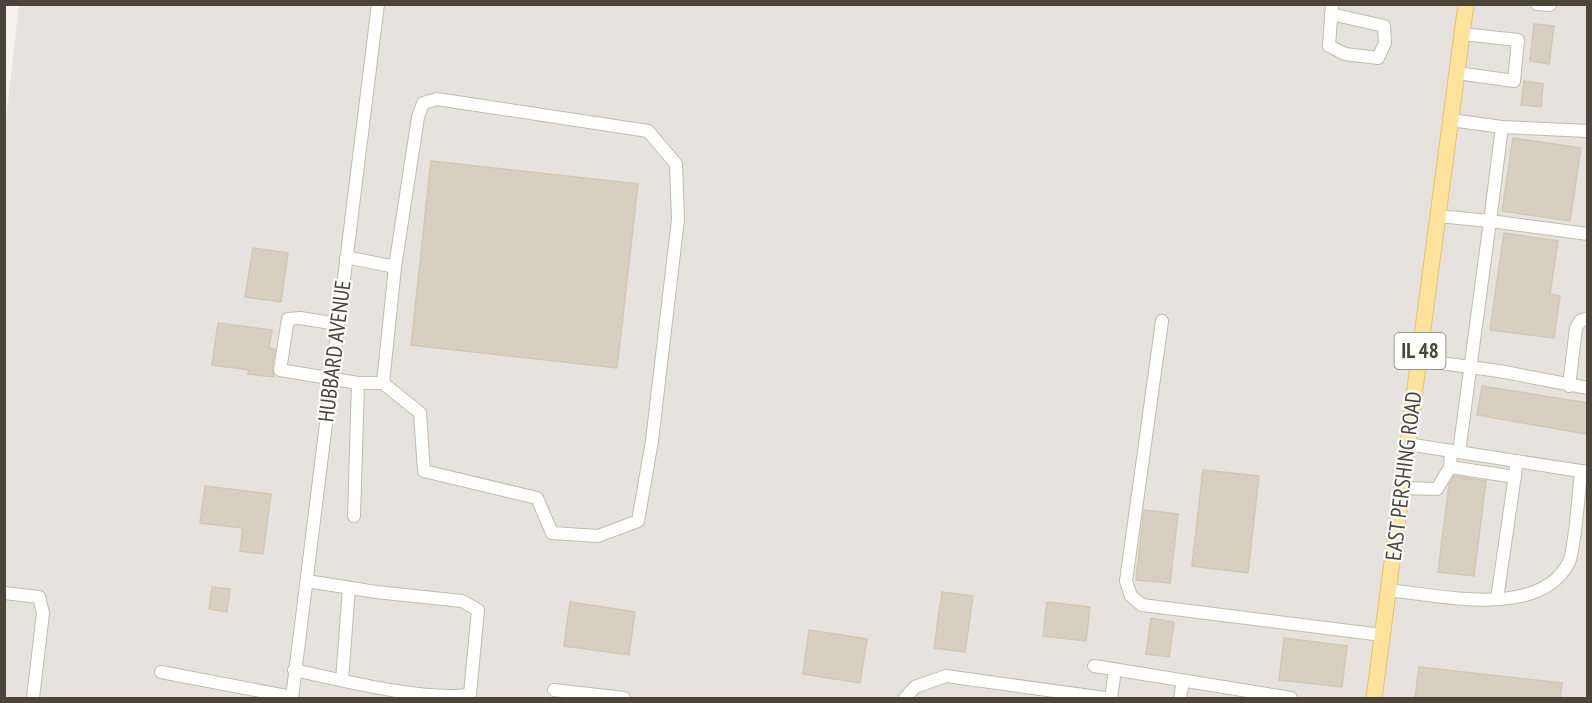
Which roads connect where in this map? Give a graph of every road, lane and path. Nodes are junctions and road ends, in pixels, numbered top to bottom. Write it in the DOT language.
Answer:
graph roads {
  1 [pos="378,4"];
  2 [pos="1466,4"];
  3 [pos="1537,4"];
  4 [pos="1550,5"];
  5 [pos="1331,9"];
  6 [pos="1462,34"];
  7 [pos="1457,73"];
  8 [pos="1450,120"];
  9 [pos="1502,127"];
  10 [pos="1587,131"];
  11 [pos="1438,216"];
  12 [pos="1490,221"];
  13 [pos="1587,234"];
  14 [pos="346,257"];
  15 [pos="395,267"];
  16 [pos="1587,319"];
  17 [pos="1161,321"];
  18 [pos="337,324"];
  19 [pos="1419,360"];
  20 [pos="1471,368"];
  21 [pos="331,379"];
  22 [pos="358,383"];
  23 [pos="383,383"];
  24 [pos="1569,386"];
  25 [pos="1587,388"];
  26 [pos="1407,444"];
  27 [pos="1455,452"];
  28 [pos="1517,461"];
  29 [pos="1450,467"];
  30 [pos="1584,472"];
  31 [pos="1515,477"];
  32 [pos="1402,488"];
  33 [pos="354,516"];
  34 [pos="307,581"];
  35 [pos="349,588"];
  36 [pos="1388,590"];
  37 [pos="4,593"];
  38 [pos="1497,599"];
  39 [pos="1382,636"];
  40 [pos="1094,666"];
  41 [pos="294,670"];
  42 [pos="1115,670"];
  43 [pos="161,672"];
  44 [pos="342,680"];
  45 [pos="1183,681"];
  46 [pos="554,690"];
  47 [pos="292,698"];
  48 [pos="33,699"];
  49 [pos="624,699"];
  50 [pos="905,699"];
  51 [pos="1105,699"];
  52 [pos="1111,699"];
  53 [pos="1180,699"];
  54 [pos="1291,699"];
  55 [pos="1374,699"];
  1 -- 14 [label="street, HUBBARD AVENUE"];
  2 -- 6 [label="main road, EAST PERSHING ROAD / IL 48"];
  3 -- 4 [label="street"];
  5 -- 5 [label="street"];
  6 -- 7 [label="main road, EAST PERSHING ROAD / IL 48"];
  6 -- 7 [label="street"];
  7 -- 8 [label="main road, EAST PERSHING ROAD / IL 48"];
  8 -- 9 [label="street"];
  8 -- 11 [label="main road, EAST PERSHING ROAD / IL 48"];
  9 -- 10 [label="street"];
  9 -- 12 [label="street"];
  11 -- 12 [label="street"];
  11 -- 19 [label="main road, EAST PERSHING ROAD / IL 48"];
  12 -- 13 [label="street"];
  12 -- 20 [label="street"];
  14 -- 15 [label="street"];
  14 -- 18 [label="street, HUBBARD AVENUE"];
  15 -- 23 [label="street"];
  15 -- 23 [label="street"];
  16 -- 24 [label="street"];
  17 -- 39 [label="street"];
  18 -- 21 [label="street, HUBBARD AVENUE"];
  18 -- 21 [label="street"];
  19 -- 20 [label="street"];
  19 -- 26 [label="main road, EAST PERSHING ROAD / IL 48"];
  20 -- 24 [label="street"];
  20 -- 27 [label="street"];
  21 -- 22 [label="street"];
  21 -- 34 [label="street, HUBBARD AVENUE"];
  22 -- 23 [label="street"];
  22 -- 33 [label="street"];
  24 -- 25 [label="street"];
  26 -- 27 [label="street"];
  26 -- 32 [label="main road, EAST PERSHING ROAD / IL 48"];
  27 -- 28 [label="street"];
  27 -- 29 [label="street"];
  28 -- 30 [label="street"];
  28 -- 31 [label="street"];
  29 -- 31 [label="street"];
  29 -- 32 [label="street"];
  30 -- 38 [label="street"];
  31 -- 38 [label="street"];
  32 -- 36 [label="main road, EAST PERSHING ROAD / IL 48"];
  34 -- 35 [label="street"];
  34 -- 41 [label="street, HUBBARD AVENUE"];
  35 -- 44 [label="street"];
  35 -- 44 [label="street"];
  36 -- 38 [label="street"];
  36 -- 39 [label="main road, EAST PERSHING ROAD / IL 48"];
  37 -- 48 [label="street"];
  39 -- 55 [label="main road, EAST PERSHING ROAD / IL 48"];
  40 -- 42 [label="street"];
  41 -- 44 [label="street"];
  41 -- 47 [label="street, HUBBARD AVENUE"];
  42 -- 45 [label="street"];
  42 -- 52 [label="street"];
  43 -- 47 [label="street"];
  45 -- 53 [label="street"];
  45 -- 54 [label="street"];
  46 -- 49 [label="street"];
  50 -- 51 [label="street"];
}
